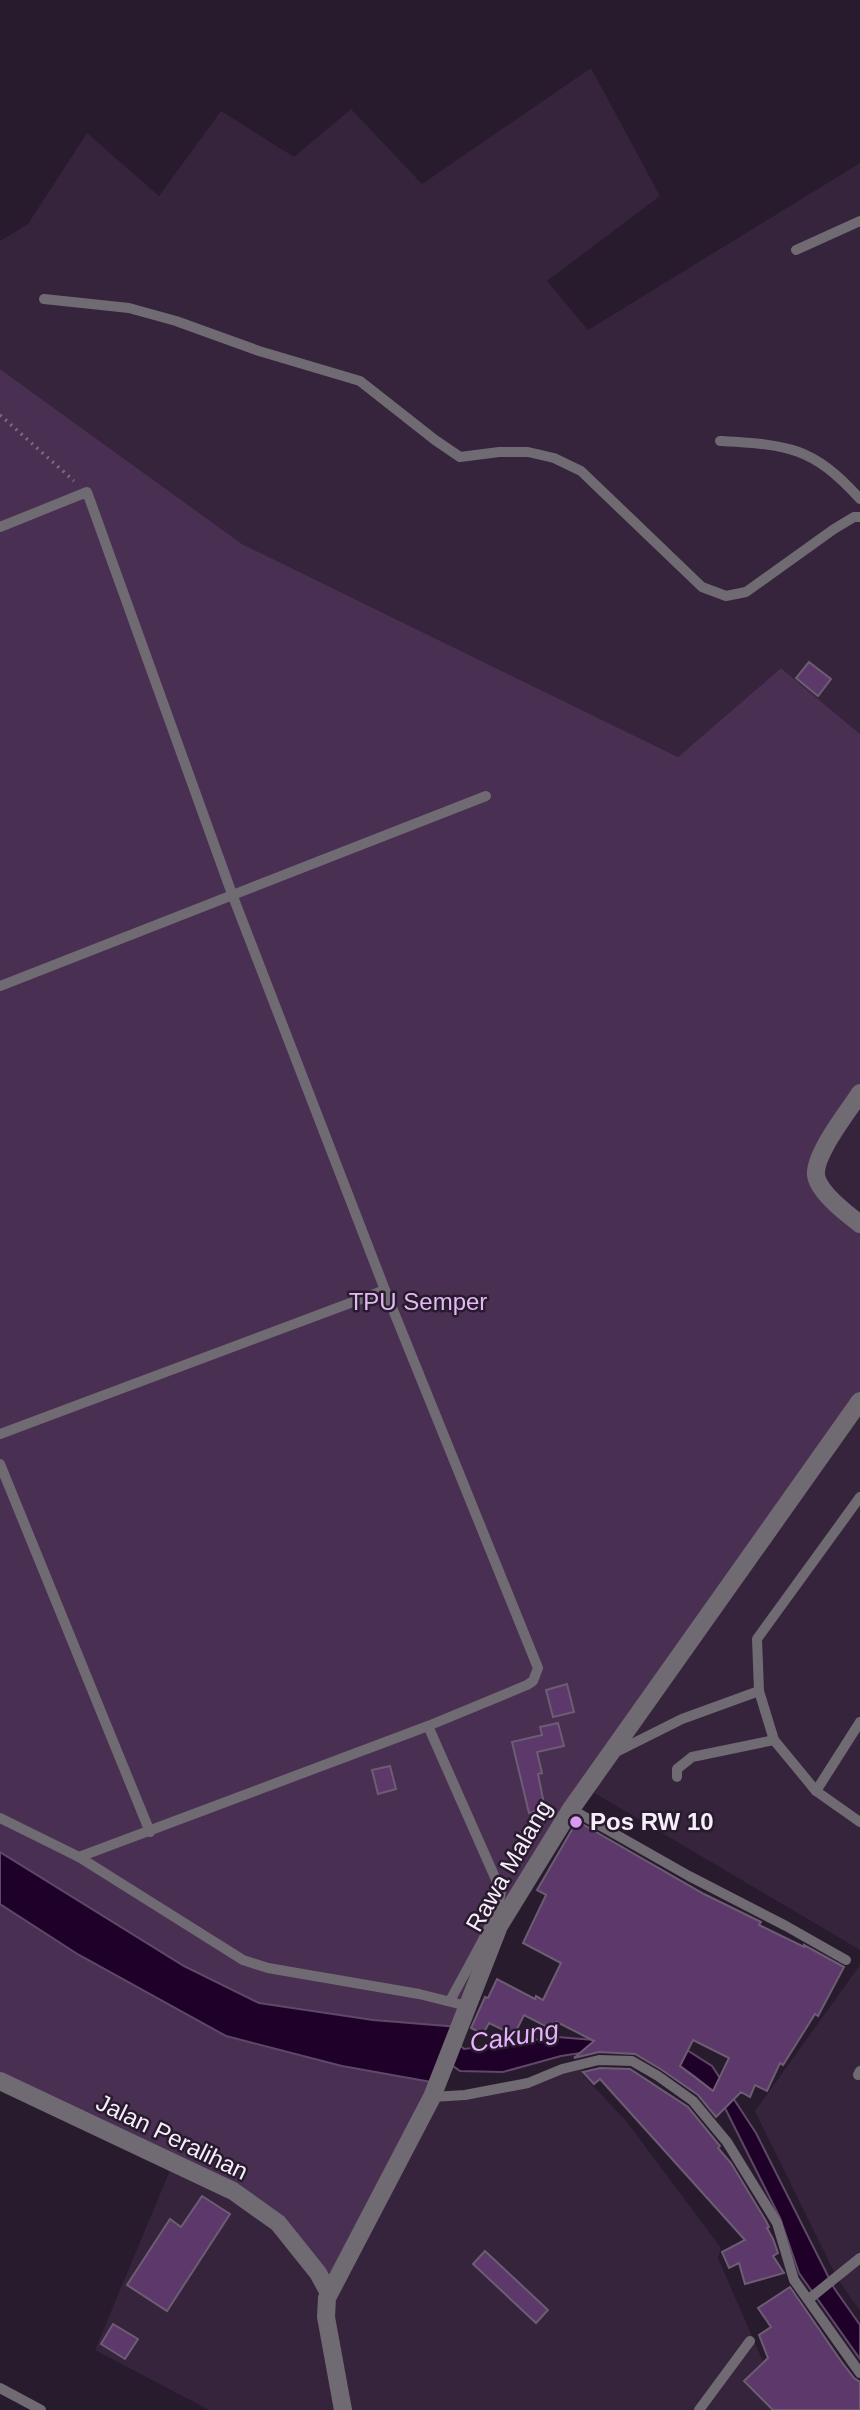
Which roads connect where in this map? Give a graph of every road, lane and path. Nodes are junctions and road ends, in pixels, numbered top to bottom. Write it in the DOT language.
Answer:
graph roads {
  1 [pos="860,221"];
  2 [pos="796,250"];
  3 [pos="44,299"];
  4 [pos="0,415"];
  5 [pos="720,441"];
  6 [pos="87,492"];
  7 [pos="860,499"];
  8 [pos="860,517"];
  9 [pos="0,527"];
  10 [pos="486,796"];
  11 [pos="232,894"];
  12 [pos="0,986"];
  13 [pos="860,1093"];
  14 [pos="860,1224"];
  15 [pos="385,1290"];
  16 [pos="860,1401"];
  17 [pos="0,1434"];
  18 [pos="0,1464"];
  19 [pos="860,1497"];
  20 [pos="759,1691"];
  21 [pos="860,1721"];
  22 [pos="428,1726"];
  23 [pos="774,1740"];
  24 [pos="608,1756"];
  25 [pos="677,1777"];
  26 [pos="816,1791"];
  27 [pos="570,1809"];
  28 [pos="0,1818"];
  29 [pos="860,1822"];
  30 [pos="150,1832"];
  31 [pos="79,1857"];
  32 [pos="846,1960"];
  33 [pos="458,2004"];
  34 [pos="0,2081"];
  35 [pos="434,2092"];
  36 [pos="860,2258"];
  37 [pos="329,2293"];
  38 [pos="811,2297"];
  39 [pos="750,2341"];
  40 [pos="860,2373"];
  41 [pos="0,2388"];
  42 [pos="41,2410"];
  43 [pos="343,2410"];
  44 [pos="699,2410"];
  1 -- 2 [label="lane"];
  3 -- 8 [label="lane"];
  4 -- 6 [label="path"];
  5 -- 7 [label="lane"];
  6 -- 9 [label="lane"];
  6 -- 11 [label="lane"];
  10 -- 11 [label="lane"];
  11 -- 12 [label="lane"];
  11 -- 15 [label="lane"];
  13 -- 14 [label="street"];
  15 -- 17 [label="lane"];
  15 -- 22 [label="lane"];
  16 -- 24 [label="street, Rawa Malang"];
  18 -- 30 [label="lane"];
  19 -- 20 [label="lane"];
  20 -- 23 [label="lane"];
  20 -- 24 [label="lane"];
  21 -- 26 [label="lane"];
  22 -- 30 [label="lane"];
  22 -- 33 [label="lane"];
  23 -- 25 [label="lane"];
  23 -- 26 [label="lane"];
  24 -- 27 [label="street, Rawa Malang"];
  26 -- 29 [label="lane"];
  27 -- 32 [label="lane"];
  27 -- 33 [label="street, Rawa Malang"];
  28 -- 31 [label="lane"];
  30 -- 31 [label="lane"];
  31 -- 33 [label="lane"];
  33 -- 35 [label="street, Rawa Malang"];
  34 -- 37 [label="street, Jalan Peralihan"];
  35 -- 37 [label="street, Rawa Malang"];
  35 -- 38 [label="lane"];
  36 -- 38 [label="lane"];
  37 -- 43 [label="street, Rawa Malang"];
  38 -- 40 [label="lane"];
  39 -- 44 [label="lane"];
  41 -- 42 [label="lane"];
}
